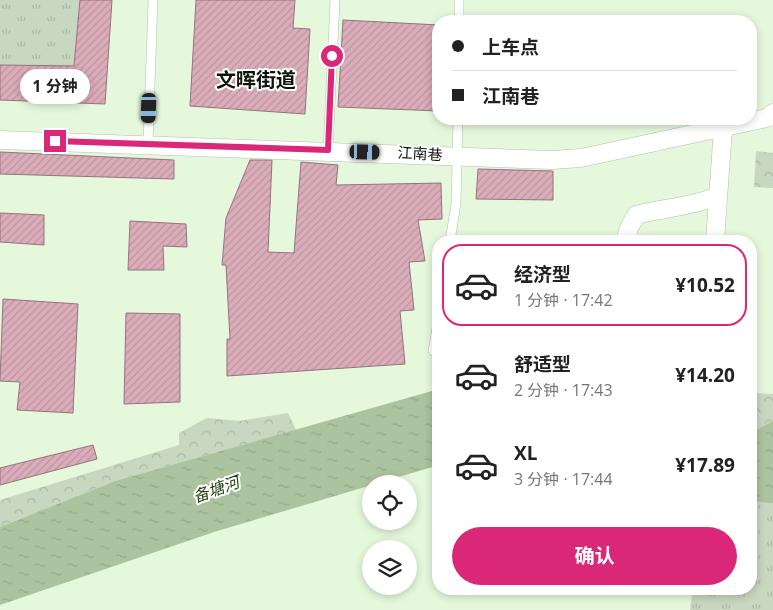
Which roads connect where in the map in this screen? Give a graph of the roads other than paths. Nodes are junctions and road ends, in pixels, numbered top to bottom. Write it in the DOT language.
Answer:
graph roads {
  1 [pos="153,0"];
  2 [pos="335,0"];
  3 [pos="459,0"];
  4 [pos="459,15"];
  5 [pos="773,113"];
  6 [pos="757,120"];
  7 [pos="458,125"];
  8 [pos="736,125"];
  9 [pos="723,128"];
  10 [pos="0,140"];
  11 [pos="148,144"];
  12 [pos="328,150"];
  13 [pos="458,156"];
  14 [pos="718,196"];
  15 [pos="451,235"];
  16 [pos="626,235"];
  17 [pos="715,235"];
  1 -- 11 [label="lane"];
  2 -- 12 [label="lane"];
  3 -- 4 [label="lane"];
  5 -- 6 [label="street, 江南巷"];
  7 -- 13 [label="lane"];
  8 -- 9 [label="street, 江南巷"];
  9 -- 13 [label="street, 江南巷"];
  9 -- 14 [label="street"];
  10 -- 11 [label="street, 江南巷"];
  11 -- 12 [label="street, 江南巷"];
  12 -- 13 [label="street, 江南巷"];
  13 -- 15 [label="lane"];
  14 -- 16 [label="street"];
  14 -- 17 [label="street"];
}
